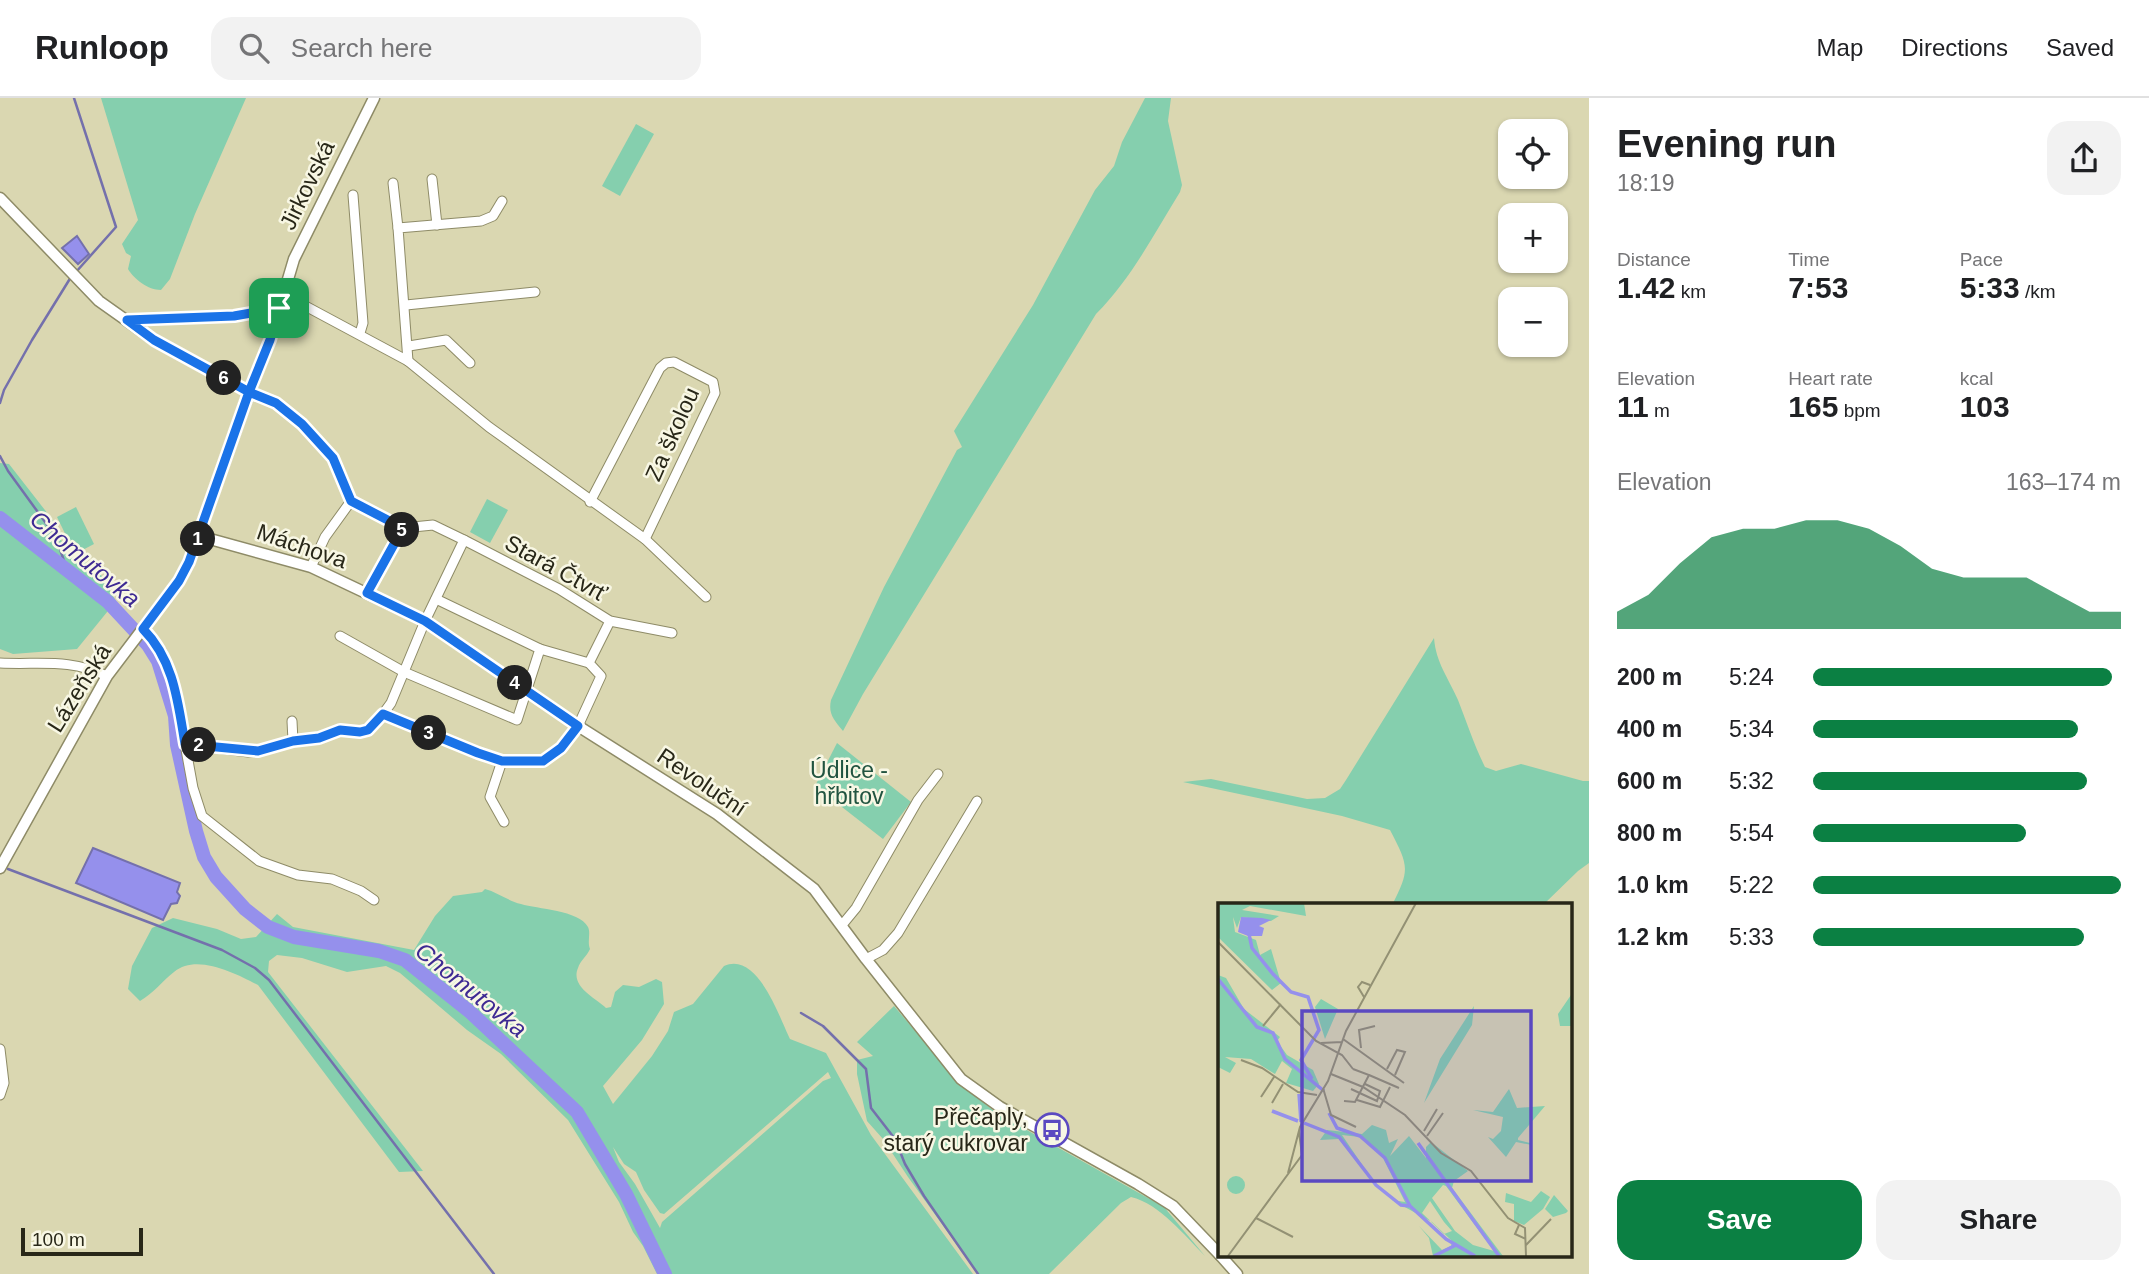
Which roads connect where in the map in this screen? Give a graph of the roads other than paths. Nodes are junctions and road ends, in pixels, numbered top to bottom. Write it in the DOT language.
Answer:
graph roads {
  1 [pos="374,98"];
  2 [pos="432,179"];
  3 [pos="393,183"];
  4 [pos="353,194"];
  5 [pos="0,198"];
  6 [pos="502,201"];
  7 [pos="437,225"];
  8 [pos="398,228"];
  9 [pos="535,292"];
  10 [pos="282,294"];
  11 [pos="406,305"];
  12 [pos="279,308"];
  13 [pos="127,320"];
  14 [pos="360,333"];
  15 [pos="409,346"];
  16 [pos="408,361"];
  17 [pos="470,363"];
  18 [pos="249,392"];
  19 [pos="351,501"];
  20 [pos="590,502"];
  21 [pos="403,528"];
  22 [pos="199,536"];
  23 [pos="464,540"];
  24 [pos="645,540"];
  25 [pos="311,567"];
  26 [pos="367,593"];
  27 [pos="706,597"];
  28 [pos="436,599"];
  29 [pos="425,621"];
  30 [pos="610,621"];
  31 [pos="672,633"];
  32 [pos="140,634"];
  33 [pos="340,636"];
  34 [pos="540,649"];
  35 [pos="0,663"];
  36 [pos="589,663"];
  37 [pos="404,672"];
  38 [pos="107,676"];
  39 [pos="525,690"];
  40 [pos="383,714"];
  41 [pos="292,721"];
  42 [pos="578,726"];
  43 [pos="293,741"];
  44 [pos="185,744"];
  45 [pos="502,761"];
  46 [pos="938,774"];
  47 [pos="978,801"];
  48 [pos="504,822"];
  49 [pos="0,868"];
  50 [pos="374,900"];
  51 [pos="842,925"];
  52 [pos="866,959"];
  53 [pos="0,1049"];
  54 [pos="1,1094"];
  55 [pos="1218,1253"];
  56 [pos="1221,1256"];
  57 [pos="1237,1274"];
  1 -- 10 [label="street, Jirkovská"];
  2 -- 7 [label="street"];
  3 -- 8 [label="street"];
  4 -- 14 [label="street"];
  5 -- 13 [label="street"];
  6 -- 7 [label="street"];
  7 -- 8 [label="street"];
  8 -- 11 [label="street"];
  9 -- 11 [label="street"];
  10 -- 12 [label="street, Jirkovská"];
  10 -- 14 [label="street"];
  11 -- 15 [label="street"];
  12 -- 13 [label="street"];
  12 -- 18 [label="street, Jirkovská"];
  13 -- 18 [label="street"];
  14 -- 16 [label="street"];
  15 -- 16 [label="street"];
  15 -- 17 [label="street"];
  16 -- 20 [label="street"];
  18 -- 19 [label="street"];
  18 -- 22 [label="street, Jirkovská"];
  19 -- 21 [label="street"];
  19 -- 25 [label="street"];
  20 -- 24 [label="street"];
  20 -- 24 [label="street, Za školou"];
  21 -- 23 [label="street, Stará Čtvrť"];
  21 -- 26 [label="street"];
  22 -- 25 [label="street, Máchova"];
  22 -- 32 [label="street, Lázeňská"];
  23 -- 28 [label="street"];
  23 -- 30 [label="street, Stará Čtvrť"];
  24 -- 27 [label="street"];
  25 -- 26 [label="street, Máchova"];
  26 -- 29 [label="street, Máchova"];
  28 -- 29 [label="street"];
  28 -- 34 [label="street"];
  29 -- 37 [label="street"];
  29 -- 39 [label="street, Máchova"];
  30 -- 31 [label="street, Stará Čtvrť"];
  30 -- 36 [label="street"];
  32 -- 38 [label="street, Lázeňská"];
  32 -- 44 [label="street"];
  33 -- 37 [label="street"];
  34 -- 36 [label="street"];
  34 -- 39 [label="street"];
  35 -- 38 [label="street"];
  36 -- 42 [label="street"];
  37 -- 39 [label="street"];
  37 -- 40 [label="street"];
  38 -- 49 [label="street, Lázeňská"];
  39 -- 42 [label="street, Revoluční"];
  40 -- 43 [label="street"];
  40 -- 45 [label="street"];
  41 -- 43 [label="street"];
  42 -- 45 [label="street"];
  42 -- 51 [label="street, Revoluční"];
  43 -- 44 [label="street"];
  44 -- 50 [label="street"];
  45 -- 48 [label="street"];
  46 -- 51 [label="street"];
  47 -- 52 [label="street"];
  51 -- 52 [label="street, Revoluční"];
  52 -- 55 [label="street, Revoluční"];
  53 -- 54 [label="street"];
  56 -- 57 [label="street, Revoluční"];
}
